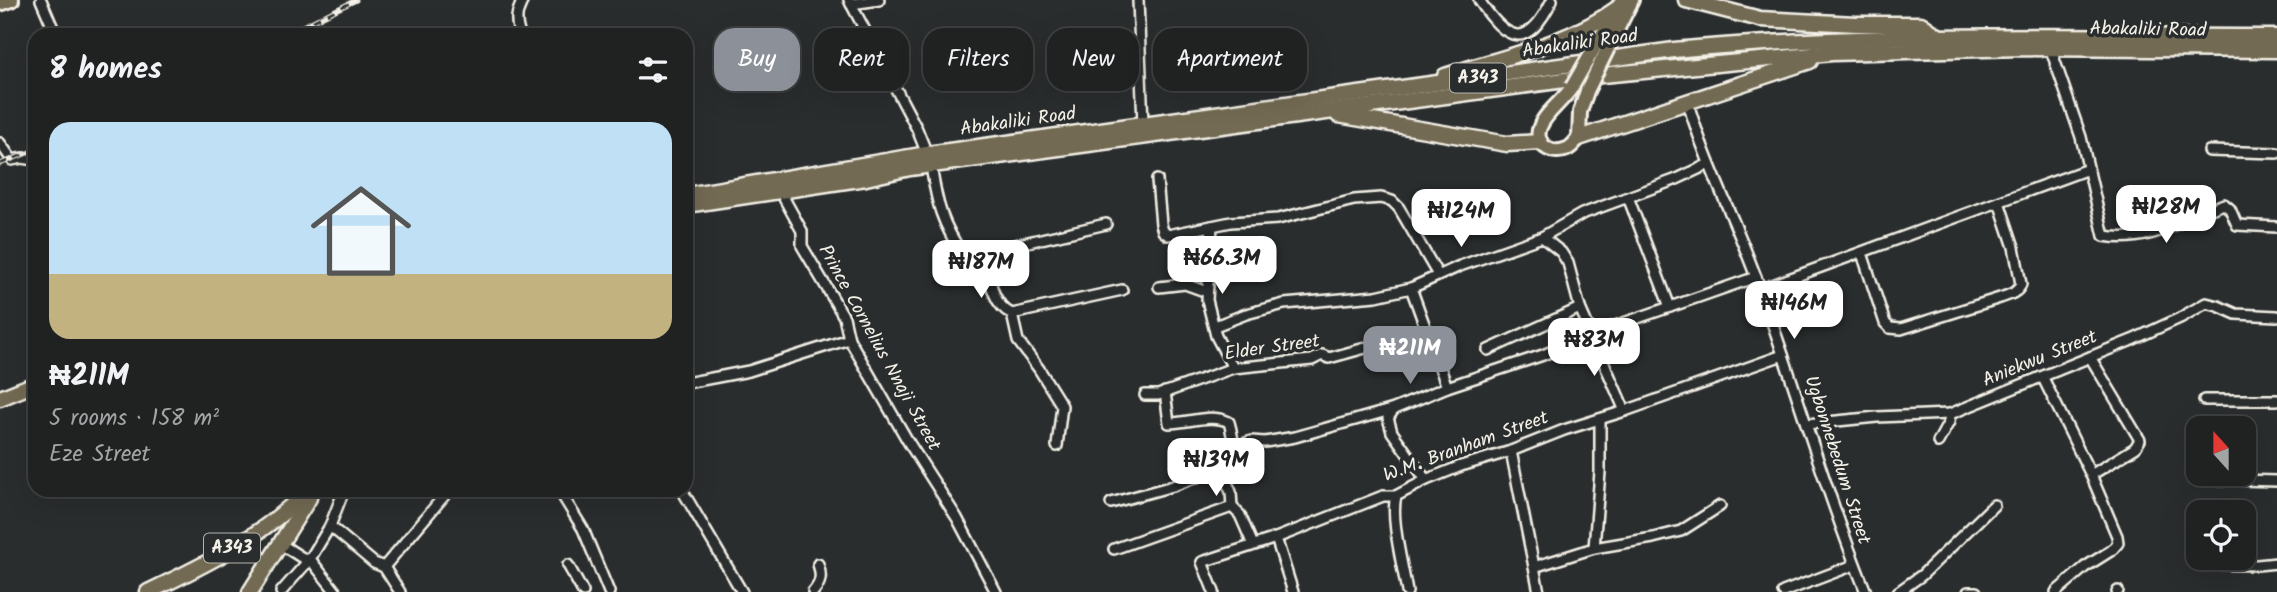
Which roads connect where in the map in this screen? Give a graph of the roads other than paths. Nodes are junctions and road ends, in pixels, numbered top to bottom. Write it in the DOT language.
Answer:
graph roads {
  1 [pos="12,0"];
  2 [pos="41,0"];
  3 [pos="523,0"];
  4 [pos="879,0"];
  5 [pos="1138,0"];
  6 [pos="1479,0"];
  7 [pos="1552,0"];
  8 [pos="1632,0"];
  9 [pos="1686,0"];
  10 [pos="850,2"];
  11 [pos="0,4"];
  12 [pos="1620,4"];
  13 [pos="53,28"];
  14 [pos="518,28"];
  15 [pos="2277,37"];
  16 [pos="1941,44"];
  17 [pos="1601,47"];
  18 [pos="2050,47"];
  19 [pos="2277,50"];
  20 [pos="1832,54"];
  21 [pos="1406,89"];
  22 [pos="1688,103"];
  23 [pos="1323,113"];
  24 [pos="1143,124"];
  25 [pos="1579,138"];
  26 [pos="1540,142"];
  27 [pos="0,144"];
  28 [pos="2209,151"];
  29 [pos="2277,153"];
  30 [pos="28,159"];
  31 [pos="929,160"];
  32 [pos="1709,164"];
  33 [pos="2088,169"];
  34 [pos="1157,180"];
  35 [pos="780,191"];
  36 [pos="693,194"];
  37 [pos="1628,197"];
  38 [pos="1999,202"];
  39 [pos="693,204"];
  40 [pos="1106,225"];
  41 [pos="1212,226"];
  42 [pos="2277,227"];
  43 [pos="1542,237"];
  44 [pos="985,252"];
  45 [pos="1862,253"];
  46 [pos="1438,275"];
  47 [pos="1756,277"];
  48 [pos="1159,287"];
  49 [pos="1411,288"];
  50 [pos="1761,289"];
  51 [pos="1122,290"];
  52 [pos="1207,292"];
  53 [pos="1670,307"];
  54 [pos="1580,308"];
  55 [pos="1012,314"];
  56 [pos="2277,316"];
  57 [pos="1215,326"];
  58 [pos="1427,331"];
  59 [pos="1591,334"];
  60 [pos="849,339"];
  61 [pos="1488,350"];
  62 [pos="1783,355"];
  63 [pos="2090,358"];
  64 [pos="1234,368"];
  65 [pos="2043,378"];
  66 [pos="693,382"];
  67 [pos="28,387"];
  68 [pos="1447,387"];
  69 [pos="1165,392"];
  70 [pos="1145,395"];
  71 [pos="0,398"];
  72 [pos="2204,400"];
  73 [pos="2277,400"];
  74 [pos="1394,409"];
  75 [pos="1625,411"];
  76 [pos="1950,415"];
  77 [pos="1600,419"];
  78 [pos="1807,424"];
  79 [pos="1938,442"];
  80 [pos="1057,446"];
  81 [pos="1235,447"];
  82 [pos="1511,451"];
  83 [pos="1226,470"];
  84 [pos="2091,475"];
  85 [pos="1426,480"];
  86 [pos="2256,480"];
  87 [pos="2277,481"];
  88 [pos="1396,496"];
  89 [pos="303,497"];
  90 [pos="307,497"];
  91 [pos="341,497"];
  92 [pos="443,497"];
  93 [pos="563,497"];
  94 [pos="686,497"];
  95 [pos="1111,503"];
  96 [pos="1994,505"];
  97 [pos="1720,506"];
  98 [pos="1232,507"];
  99 [pos="330,526"];
  100 [pos="1276,538"];
  101 [pos="279,543"];
  102 [pos="1253,545"];
  103 [pos="1594,548"];
  104 [pos="1114,549"];
  105 [pos="310,559"];
  106 [pos="2277,563"];
  107 [pos="818,564"];
  108 [pos="568,565"];
  109 [pos="1854,565"];
  110 [pos="2256,565"];
  111 [pos="384,567"];
  112 [pos="1534,567"];
  113 [pos="148,592"];
  114 [pos="250,592"];
  115 [pos="281,592"];
  116 [pos="336,592"];
  117 [pos="400,592"];
  118 [pos="583,592"];
  119 [pos="609,592"];
  120 [pos="742,592"];
  121 [pos="813,592"];
  122 [pos="996,592"];
  123 [pos="1214,592"];
  124 [pos="1293,592"];
  125 [pos="1407,592"];
  126 [pos="1539,592"];
  127 [pos="1783,592"];
  128 [pos="1866,592"];
  129 [pos="1898,592"];
  130 [pos="1968,592"];
  131 [pos="1976,592"];
  132 [pos="2056,592"];
  1 -- 11 [label="main road"];
  2 -- 13 [label="street"];
  3 -- 14 [label="street"];
  4 -- 10 [label="street"];
  5 -- 24 [label="street"];
  6 -- 7 [label="street"];
  8 -- 17 [label="main road"];
  9 -- 16 [label="highway"];
  10 -- 31 [label="street"];
  12 -- 17 [label="main road"];
  12 -- 21 [label="highway"];
  15 -- 16 [label="highway, Abakaliki Road / A343"];
  16 -- 18 [label="highway, Abakaliki Road / A343"];
  16 -- 20 [label="highway, Abakaliki Road / A343"];
  16 -- 21 [label="highway, Abakaliki Road / A343"];
  17 -- 25 [label="main road, bridge"];
  17 -- 26 [label="main road, bridge"];
  18 -- 19 [label="highway, Abakaliki Road / A343"];
  18 -- 33 [label="street"];
  20 -- 22 [label="highway"];
  20 -- 23 [label="highway, Abakaliki Road / A343"];
  21 -- 24 [label="highway, Abakaliki Road / A343"];
  22 -- 25 [label="highway"];
  22 -- 32 [label="street, Ugbonnebedum Street"];
  23 -- 26 [label="highway"];
  23 -- 31 [label="highway, Abakaliki Road / A343"];
  24 -- 31 [label="highway, Abakaliki Road / A343"];
  25 -- 26 [label="main road"];
  27 -- 30 [label="street"];
  28 -- 29 [label="street"];
  31 -- 35 [label="highway, Abakaliki Road / A343"];
  31 -- 36 [label="highway, Abakaliki Road / A343"];
  31 -- 44 [label="street"];
  32 -- 37 [label="street"];
  32 -- 47 [label="street, Ugbonnebedum Street"];
  33 -- 38 [label="street"];
  33 -- 42 [label="street"];
  34 -- 41 [label="street"];
  35 -- 39 [label="highway, Abakaliki Road / A343"];
  35 -- 60 [label="street, Prince Cornelius Nnaji Street"];
  37 -- 43 [label="street"];
  37 -- 53 [label="street"];
  38 -- 45 [label="street"];
  38 -- 45 [label="street"];
  40 -- 44 [label="street"];
  41 -- 46 [label="street"];
  41 -- 52 [label="street"];
  43 -- 46 [label="street"];
  43 -- 54 [label="street"];
  44 -- 55 [label="street"];
  45 -- 50 [label="street"];
  46 -- 49 [label="street"];
  47 -- 50 [label="street, Ugbonnebedum Street"];
  47 -- 53 [label="street"];
  48 -- 52 [label="street"];
  49 -- 57 [label="street"];
  49 -- 58 [label="street"];
  50 -- 62 [label="street, Ugbonnebedum Street"];
  51 -- 55 [label="street"];
  52 -- 57 [label="street"];
  53 -- 59 [label="street"];
  54 -- 59 [label="street"];
  54 -- 61 [label="street"];
  55 -- 80 [label="street"];
  56 -- 63 [label="street, Aniekwu Street"];
  57 -- 64 [label="street"];
  58 -- 64 [label="street, Elder Street"];
  58 -- 68 [label="street"];
  59 -- 68 [label="street"];
  59 -- 75 [label="street"];
  60 -- 66 [label="street"];
  60 -- 122 [label="street, Prince Cornelius Nnaji Street"];
  62 -- 75 [label="street, W.M. Branham Street"];
  62 -- 78 [label="street, Ugbonnebedum Street"];
  63 -- 65 [label="street, Aniekwu Street"];
  63 -- 84 [label="street"];
  64 -- 69 [label="street, Elder Street"];
  65 -- 76 [label="street, Aniekwu Street"];
  65 -- 84 [label="street"];
  67 -- 71 [label="highway"];
  68 -- 74 [label="street"];
  69 -- 70 [label="street, Elder Street"];
  69 -- 81 [label="street"];
  72 -- 73 [label="street"];
  74 -- 81 [label="street"];
  74 -- 85 [label="street"];
  75 -- 77 [label="street, W.M. Branham Street"];
  76 -- 78 [label="street, Aniekwu Street"];
  76 -- 79 [label="street"];
  77 -- 82 [label="street, W.M. Branham Street"];
  77 -- 103 [label="street"];
  78 -- 109 [label="street, Ugbonnebedum Street"];
  81 -- 83 [label="street"];
  82 -- 85 [label="street, W.M. Branham Street"];
  82 -- 112 [label="street"];
  83 -- 95 [label="street"];
  83 -- 98 [label="street"];
  84 -- 132 [label="street"];
  85 -- 88 [label="street, W.M. Branham Street"];
  86 -- 87 [label="street"];
  88 -- 100 [label="street, W.M. Branham Street"];
  88 -- 125 [label="street"];
  89 -- 113 [label="highway, A343"];
  90 -- 101 [label="highway"];
  91 -- 99 [label="street"];
  92 -- 111 [label="street"];
  93 -- 119 [label="street"];
  94 -- 120 [label="street"];
  96 -- 129 [label="street"];
  97 -- 103 [label="street"];
  98 -- 102 [label="street"];
  98 -- 104 [label="street"];
  99 -- 105 [label="street"];
  99 -- 111 [label="street"];
  100 -- 102 [label="street, W.M. Branham Street"];
  100 -- 124 [label="street"];
  101 -- 105 [label="street"];
  101 -- 114 [label="highway"];
  102 -- 123 [label="street, W.M. Branham Street"];
  103 -- 112 [label="street"];
  105 -- 115 [label="street"];
  105 -- 116 [label="street"];
  106 -- 110 [label="street"];
  107 -- 121 [label="street"];
  108 -- 118 [label="street"];
  109 -- 127 [label="street"];
  109 -- 128 [label="street, Ugbonnebedum Street"];
  111 -- 117 [label="street"];
  112 -- 126 [label="street"];
  130 -- 131 [label="street"];
}
